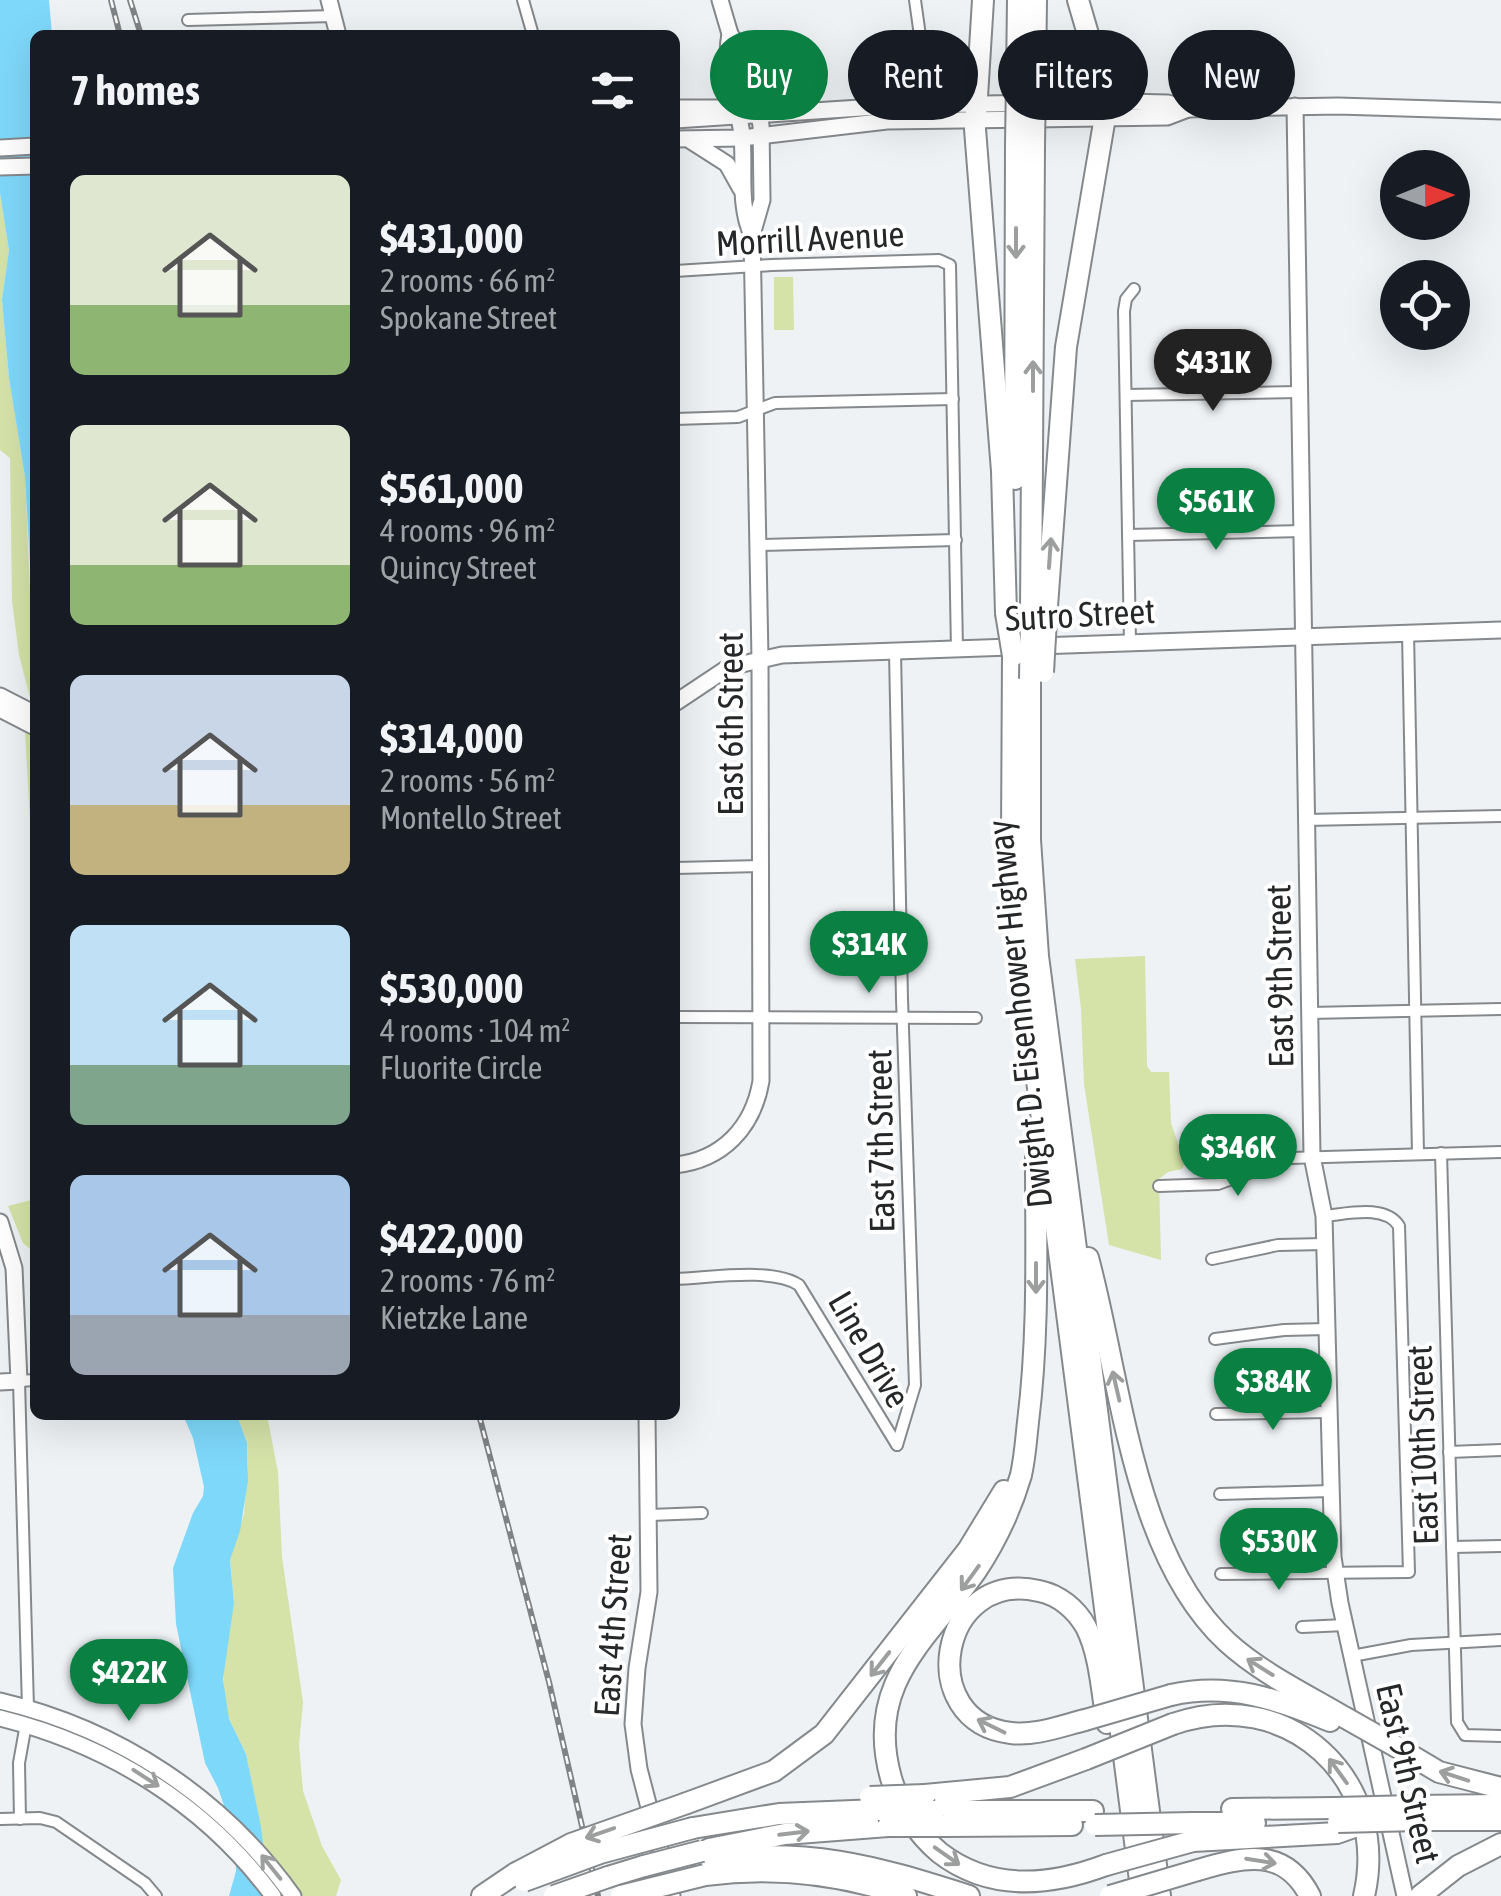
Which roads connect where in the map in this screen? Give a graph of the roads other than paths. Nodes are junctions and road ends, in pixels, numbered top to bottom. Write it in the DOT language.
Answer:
graph roads {
  1 [pos="524,0"];
  2 [pos="720,0"];
  3 [pos="915,0"];
  4 [pos="983,0"];
  5 [pos="1018,0"];
  6 [pos="1036,0"];
  7 [pos="1078,0"];
  8 [pos="330,8"];
  9 [pos="188,20"];
  10 [pos="531,30"];
  11 [pos="729,30"];
  12 [pos="919,30"];
  13 [pos="1021,30"];
  14 [pos="1032,30"];
  15 [pos="1085,30"];
  16 [pos="978,62"];
  17 [pos="710,106"];
  18 [pos="1295,106"];
  19 [pos="680,108"];
  20 [pos="706,108"];
  21 [pos="710,108"];
  22 [pos="1501,111"];
  23 [pos="710,119"];
  24 [pos="680,120"];
  25 [pos="740,120"];
  26 [pos="760,120"];
  27 [pos="893,120"];
  28 [pos="975,120"];
  29 [pos="1025,120"];
  30 [pos="1102,120"];
  31 [pos="762,136"];
  32 [pos="742,138"];
  33 [pos="681,139"];
  34 [pos="30,147"];
  35 [pos="0,148"];
  36 [pos="30,166"];
  37 [pos="0,167"];
  38 [pos="744,196"];
  39 [pos="752,236"];
  40 [pos="752,266"];
  41 [pos="680,271"];
  42 [pos="1134,289"];
  43 [pos="1300,392"];
  44 [pos="1126,396"];
  45 [pos="953,399"];
  46 [pos="755,411"];
  47 [pos="680,419"];
  48 [pos="1303,531"];
  49 [pos="1128,535"];
  50 [pos="956,540"];
  51 [pos="758,544"];
  52 [pos="1024,615"];
  53 [pos="1501,630"];
  54 [pos="1408,632"];
  55 [pos="1302,634"];
  56 [pos="1130,642"];
  57 [pos="957,650"];
  58 [pos="895,652"];
  59 [pos="760,658"];
  60 [pos="1029,679"];
  61 [pos="0,696"];
  62 [pos="680,699"];
  63 [pos="0,709"];
  64 [pos="30,711"];
  65 [pos="30,724"];
  66 [pos="1501,816"];
  67 [pos="1412,818"];
  68 [pos="1305,820"];
  69 [pos="761,866"];
  70 [pos="680,868"];
  71 [pos="1501,1009"];
  72 [pos="1416,1011"];
  73 [pos="1309,1013"];
  74 [pos="680,1017"];
  75 [pos="761,1017"];
  76 [pos="904,1018"];
  77 [pos="976,1018"];
  78 [pos="1036,1075"];
  79 [pos="1501,1152"];
  80 [pos="1442,1153"];
  81 [pos="1418,1154"];
  82 [pos="1312,1156"];
  83 [pos="680,1164"];
  84 [pos="1159,1186"];
  85 [pos="1070,1205"];
  86 [pos="1324,1216"];
  87 [pos="0,1222"];
  88 [pos="1324,1244"];
  89 [pos="1212,1259"];
  90 [pos="680,1279"];
  91 [pos="1326,1329"];
  92 [pos="1215,1339"];
  93 [pos="27,1381"];
  94 [pos="0,1382"];
  95 [pos="1328,1412"];
  96 [pos="1216,1414"];
  97 [pos="647,1420"];
  98 [pos="1028,1424"];
  99 [pos="897,1445"];
  100 [pos="1501,1450"];
  101 [pos="1449,1452"];
  102 [pos="1331,1490"];
  103 [pos="1220,1494"];
  104 [pos="702,1513"];
  105 [pos="650,1515"];
  106 [pos="1501,1546"];
  107 [pos="1452,1547"];
  108 [pos="1334,1571"];
  109 [pos="1221,1574"];
  110 [pos="1345,1624"];
  111 [pos="1302,1627"];
  112 [pos="1501,1640"];
  113 [pos="1455,1641"];
  114 [pos="1352,1656"];
  115 [pos="0,1701"];
  116 [pos="0,1715"];
  117 [pos="27,1716"];
  118 [pos="1345,1722"];
  119 [pos="1501,1736"];
  120 [pos="1141,1748"];
  121 [pos="1501,1788"];
  122 [pos="1501,1806"];
  123 [pos="879,1811"];
  124 [pos="935,1811"];
  125 [pos="1416,1814"];
  126 [pos="0,1819"];
  127 [pos="20,1819"];
  128 [pos="1501,1820"];
  129 [pos="1336,1821"];
  130 [pos="1192,1825"];
  131 [pos="1501,1844"];
  132 [pos="703,1862"];
  133 [pos="517,1878"];
  134 [pos="1424,1892"];
  135 [pos="156,1896"];
  136 [pos="273,1896"];
  137 [pos="293,1896"];
  138 [pos="482,1896"];
  139 [pos="491,1896"];
  140 [pos="554,1896"];
  141 [pos="621,1896"];
  142 [pos="672,1896"];
  143 [pos="906,1896"];
  144 [pos="969,1896"];
  145 [pos="1110,1896"];
  146 [pos="1133,1896"];
  147 [pos="1142,1896"];
  148 [pos="1160,1896"];
  149 [pos="1172,1896"];
  150 [pos="1310,1896"];
  151 [pos="1364,1896"];
  152 [pos="1405,1896"];
  1 -- 10 [label="street"];
  2 -- 11 [label="main road, East 6th Street"];
  3 -- 12 [label="street"];
  4 -- 16 [label="highway"];
  5 -- 13 [label="highway, Dwight D. Eisenhower Highway"];
  6 -- 14 [label="highway, Dwight D. Eisenhower Highway"];
  7 -- 15 [label="highway"];
  8 -- 9 [label="street"];
  17 -- 20 [label="main road"];
  18 -- 22 [label="main road"];
  18 -- 43 [label="main road, East 9th Street"];
  19 -- 20 [label="main road"];
  20 -- 21 [label="main road"];
  23 -- 24 [label="main road"];
  25 -- 32 [label="main road, East 6th Street"];
  26 -- 31 [label="main road, East 6th Street"];
  27 -- 31 [label="main road"];
  28 -- 52 [label="highway"];
  29 -- 52 [label="highway, Dwight D. Eisenhower Highway, bridge"];
  52 -- 30 [label="highway, one-way"];
  31 -- 32 [label="main road"];
  31 -- 39 [label="main road, East 6th Street"];
  32 -- 33 [label="main road"];
  32 -- 38 [label="main road, East 6th Street"];
  33 -- 38 [label="main road"];
  34 -- 35 [label="main road"];
  36 -- 37 [label="main road"];
  38 -- 39 [label="main road, East 6th Street"];
  39 -- 40 [label="main road, East 6th Street"];
  40 -- 41 [label="street, Morrill Avenue"];
  40 -- 45 [label="street, Morrill Avenue"];
  40 -- 46 [label="main road, East 6th Street"];
  42 -- 44 [label="street"];
  43 -- 44 [label="street"];
  43 -- 48 [label="main road, East 9th Street"];
  44 -- 49 [label="street"];
  45 -- 46 [label="street"];
  45 -- 50 [label="street"];
  46 -- 47 [label="street"];
  46 -- 51 [label="main road, East 6th Street"];
  48 -- 49 [label="street"];
  48 -- 55 [label="main road, East 9th Street"];
  49 -- 56 [label="street"];
  50 -- 51 [label="street"];
  50 -- 57 [label="street"];
  51 -- 59 [label="main road, East 6th Street"];
  52 -- 60 [label="highway, Dwight D. Eisenhower Highway, bridge"];
  52 -- 60 [label="highway, Dwight D. Eisenhower Highway, bridge"];
  53 -- 54 [label="main road, Sutro Street"];
  54 -- 55 [label="main road, Sutro Street"];
  54 -- 67 [label="street"];
  55 -- 56 [label="main road, Sutro Street"];
  55 -- 68 [label="main road, East 9th Street"];
  56 -- 57 [label="main road, Sutro Street"];
  57 -- 58 [label="main road, Sutro Street"];
  58 -- 59 [label="main road, Sutro Street"];
  58 -- 76 [label="street, East 7th Street"];
  59 -- 62 [label="main road, Sutro Street"];
  59 -- 69 [label="main road, East 6th Street"];
  60 -- 78 [label="highway, Dwight D. Eisenhower Highway"];
  60 -- 85 [label="highway, Dwight D. Eisenhower Highway"];
  61 -- 64 [label="main road"];
  63 -- 65 [label="main road"];
  66 -- 67 [label="street"];
  67 -- 68 [label="street"];
  67 -- 72 [label="street"];
  68 -- 73 [label="main road, East 9th Street"];
  69 -- 70 [label="street"];
  69 -- 75 [label="main road, East 6th Street"];
  71 -- 72 [label="street"];
  72 -- 73 [label="street"];
  72 -- 81 [label="street"];
  73 -- 82 [label="main road, East 9th Street"];
  74 -- 75 [label="street"];
  75 -- 76 [label="street"];
  75 -- 83 [label="main road, East 6th Street"];
  76 -- 77 [label="street"];
  76 -- 99 [label="street, East 7th Street"];
  78 -- 98 [label="highway, one-way"];
  78 -- 147 [label="highway, Dwight D. Eisenhower Highway"];
  79 -- 80 [label="street"];
  80 -- 81 [label="street"];
  80 -- 101 [label="street, East 10th Street"];
  81 -- 82 [label="street"];
  82 -- 84 [label="street"];
  82 -- 86 [label="main road, East 9th Street"];
  118 -- 85 [label="highway, one-way"];
  85 -- 120 [label="highway, Dwight D. Eisenhower Highway"];
  86 -- 88 [label="main road, East 9th Street"];
  86 -- 108 [label="street"];
  87 -- 93 [label="main road"];
  88 -- 89 [label="street"];
  88 -- 91 [label="main road, East 9th Street"];
  90 -- 99 [label="street, Line Drive"];
  91 -- 92 [label="street"];
  91 -- 95 [label="main road, East 9th Street"];
  93 -- 94 [label="main road"];
  93 -- 117 [label="street"];
  95 -- 96 [label="street"];
  95 -- 102 [label="main road, East 9th Street"];
  97 -- 105 [label="main road, East 4th Street"];
  98 -- 130 [label="highway, one-way, bridge"];
  98 -- 133 [label="highway, one-way, bridge"];
  100 -- 101 [label="street"];
  101 -- 107 [label="street, East 10th Street"];
  102 -- 103 [label="street"];
  102 -- 108 [label="main road, East 9th Street"];
  104 -- 105 [label="street"];
  105 -- 142 [label="main road, East 4th Street"];
  106 -- 107 [label="street"];
  107 -- 113 [label="street, East 10th Street"];
  108 -- 109 [label="street"];
  108 -- 110 [label="main road, East 9th Street"];
  110 -- 111 [label="street"];
  110 -- 114 [label="main road, East 9th Street"];
  112 -- 113 [label="street"];
  113 -- 114 [label="street"];
  113 -- 119 [label="street, East 10th Street"];
  114 -- 152 [label="main road, East 9th Street"];
  115 -- 117 [label="main road"];
  116 -- 117 [label="main road"];
  117 -- 127 [label="street"];
  117 -- 136 [label="main road, one-way"];
  137 -- 117 [label="main road, one-way"];
  121 -- 118 [label="highway, one-way, bridge"];
  118 -- 146 [label="highway, one-way, bridge"];
  120 -- 148 [label="highway, Dwight D. Eisenhower Highway"];
  120 -- 149 [label="highway"];
  122 -- 125 [label="highway"];
  123 -- 124 [label="highway, bridge"];
  123 -- 124 [label="highway, bridge"];
  132 -- 123 [label="highway, one-way"];
  123 -- 133 [label="highway, bridge"];
  124 -- 130 [label="highway, bridge"];
  151 -- 124 [label="highway, one-way, bridge"];
  125 -- 128 [label="highway"];
  125 -- 129 [label="highway, bridge"];
  125 -- 129 [label="highway, bridge"];
  126 -- 127 [label="street"];
  127 -- 135 [label="street"];
  129 -- 130 [label="highway"];
  131 -- 134 [label="highway"];
  132 -- 140 [label="highway, bridge"];
  132 -- 141 [label="highway, bridge"];
  132 -- 143 [label="highway"];
  132 -- 144 [label="highway"];
  133 -- 138 [label="highway"];
  133 -- 139 [label="highway"];
  145 -- 150 [label="highway, one-way, bridge"];
}
